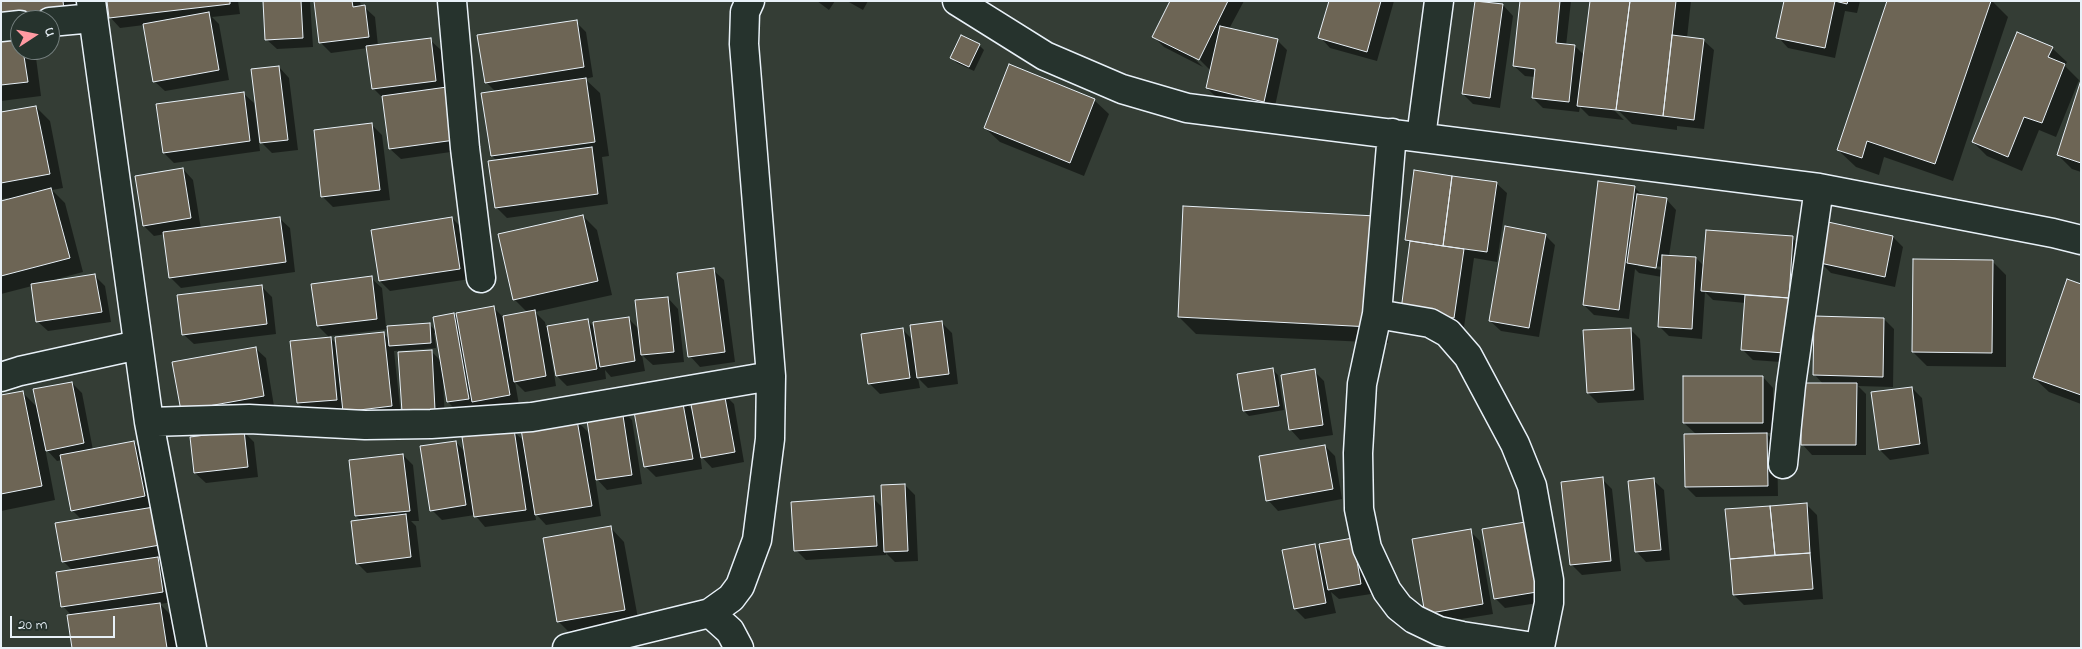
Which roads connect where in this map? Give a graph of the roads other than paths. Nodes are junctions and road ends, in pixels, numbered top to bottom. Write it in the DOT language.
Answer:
graph roads {
  1 [pos="452,1"];
  2 [pos="750,1"];
  3 [pos="958,1"];
  4 [pos="1439,1"];
  5 [pos="92,10"];
  6 [pos="60,19"];
  7 [pos="1392,134"];
  8 [pos="1421,138"];
  9 [pos="1819,188"];
  10 [pos="2081,240"];
  11 [pos="481,278"];
  12 [pos="1377,314"];
  13 [pos="138,345"];
  14 [pos="771,376"];
  15 [pos="1,378"];
  16 [pos="149,422"];
  17 [pos="1783,464"];
  18 [pos="710,613"];
  19 [pos="1540,647"];
  20 [pos="192,648"];
  21 [pos="567,648"];
  22 [pos="739,648"];
  1 -- 11 [label="street"];
  2 -- 14 [label="street"];
  3 -- 7 [label="street"];
  4 -- 8 [label="street"];
  5 -- 6 [label="street"];
  5 -- 13 [label="street"];
  7 -- 8 [label="street"];
  7 -- 12 [label="street"];
  8 -- 9 [label="street"];
  9 -- 10 [label="street"];
  9 -- 17 [label="street"];
  12 -- 19 [label="street"];
  12 -- 19 [label="street"];
  13 -- 15 [label="street"];
  13 -- 16 [label="street"];
  14 -- 16 [label="street"];
  14 -- 18 [label="street"];
  16 -- 20 [label="street"];
  18 -- 21 [label="street"];
  18 -- 22 [label="street"];
}
